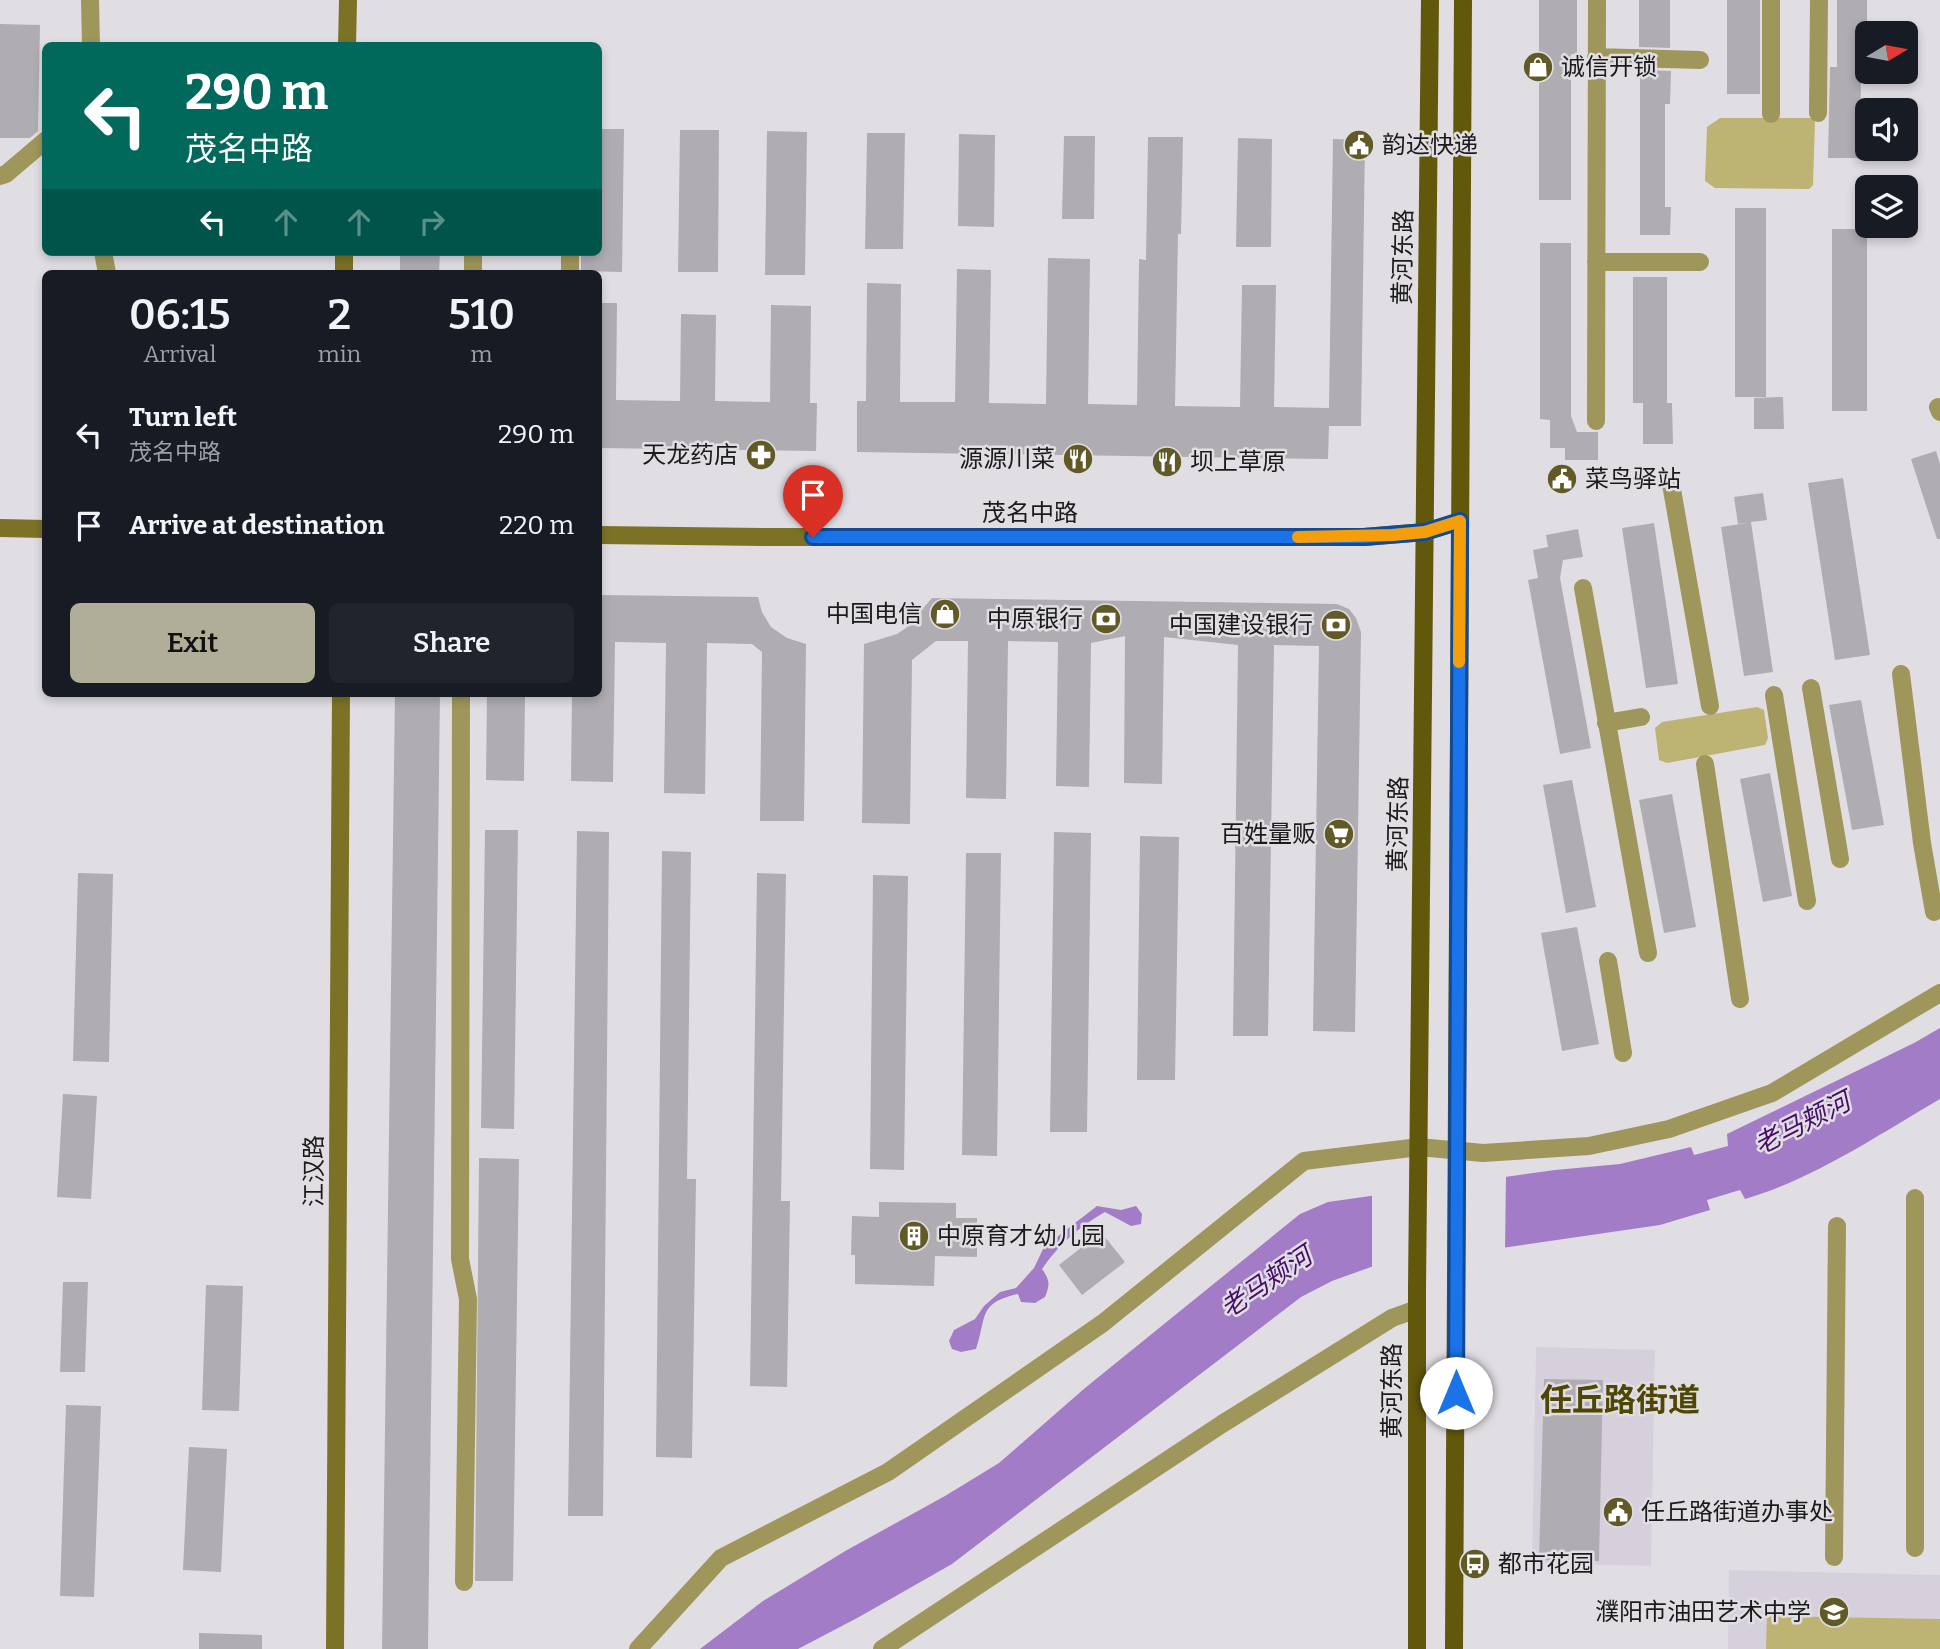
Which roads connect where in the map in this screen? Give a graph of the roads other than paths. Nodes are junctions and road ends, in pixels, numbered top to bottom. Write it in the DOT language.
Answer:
graph roads {
  1 [pos="90,0"];
  2 [pos="348,0"];
  3 [pos="1430,0"];
  4 [pos="1463,0"];
  5 [pos="1597,0"];
  6 [pos="1772,0"];
  7 [pos="1819,0"];
  8 [pos="91,42"];
  9 [pos="347,42"];
  10 [pos="1597,57"];
  11 [pos="1700,60"];
  12 [pos="1818,113"];
  13 [pos="1771,114"];
  14 [pos="42,143"];
  15 [pos="0,176"];
  16 [pos="1596,262"];
  17 [pos="1700,262"];
  18 [pos="1595,421"];
  19 [pos="1671,484"];
  20 [pos="1460,521"];
  21 [pos="0,528"];
  22 [pos="42,529"];
  23 [pos="1425,532"];
  24 [pos="602,535"];
  25 [pos="1583,588"];
  26 [pos="1901,674"];
  27 [pos="1811,688"];
  28 [pos="1774,695"];
  29 [pos="341,697"];
  30 [pos="461,697"];
  31 [pos="1710,706"];
  32 [pos="1641,717"];
  33 [pos="1606,723"];
  34 [pos="1705,764"];
  35 [pos="1840,859"];
  36 [pos="1807,901"];
  37 [pos="1934,912"];
  38 [pos="1648,953"];
  39 [pos="1608,961"];
  40 [pos="1940,993"];
  41 [pos="1740,999"];
  42 [pos="1623,1053"];
  43 [pos="1419,1147"];
  44 [pos="1457,1158"];
  45 [pos="1915,1198"];
  46 [pos="1837,1226"];
  47 [pos="1417,1310"];
  48 [pos="1915,1548"];
  49 [pos="1834,1556"];
  50 [pos="464,1582"];
  51 [pos="335,1649"];
  52 [pos="638,1649"];
  53 [pos="882,1649"];
  54 [pos="1417,1649"];
  55 [pos="1454,1649"];
  1 -- 8 [label="street"];
  2 -- 9 [label="street"];
  3 -- 23 [label="main road, 黄河东路"];
  4 -- 20 [label="main road"];
  5 -- 10 [label="street"];
  6 -- 13 [label="street"];
  7 -- 12 [label="street"];
  10 -- 11 [label="street"];
  10 -- 16 [label="street"];
  14 -- 15 [label="street"];
  16 -- 17 [label="street"];
  16 -- 18 [label="street"];
  19 -- 31 [label="street"];
  20 -- 23 [label="street, 茂名中路"];
  20 -- 44 [label="main road"];
  21 -- 22 [label="street"];
  23 -- 24 [label="street, 茂名中路"];
  23 -- 43 [label="main road, 黄河东路"];
  25 -- 33 [label="street"];
  26 -- 37 [label="street"];
  27 -- 35 [label="street"];
  28 -- 36 [label="street"];
  29 -- 51 [label="street, 江汉路"];
  30 -- 50 [label="street"];
  32 -- 33 [label="street"];
  33 -- 38 [label="street"];
  34 -- 41 [label="street"];
  39 -- 42 [label="street"];
  40 -- 44 [label="street"];
  43 -- 44 [label="street"];
  43 -- 47 [label="main road, 黄河东路"];
  43 -- 52 [label="street"];
  44 -- 55 [label="main road"];
  45 -- 48 [label="street"];
  46 -- 49 [label="street"];
  47 -- 53 [label="street"];
  47 -- 54 [label="main road, 黄河东路"];
}
